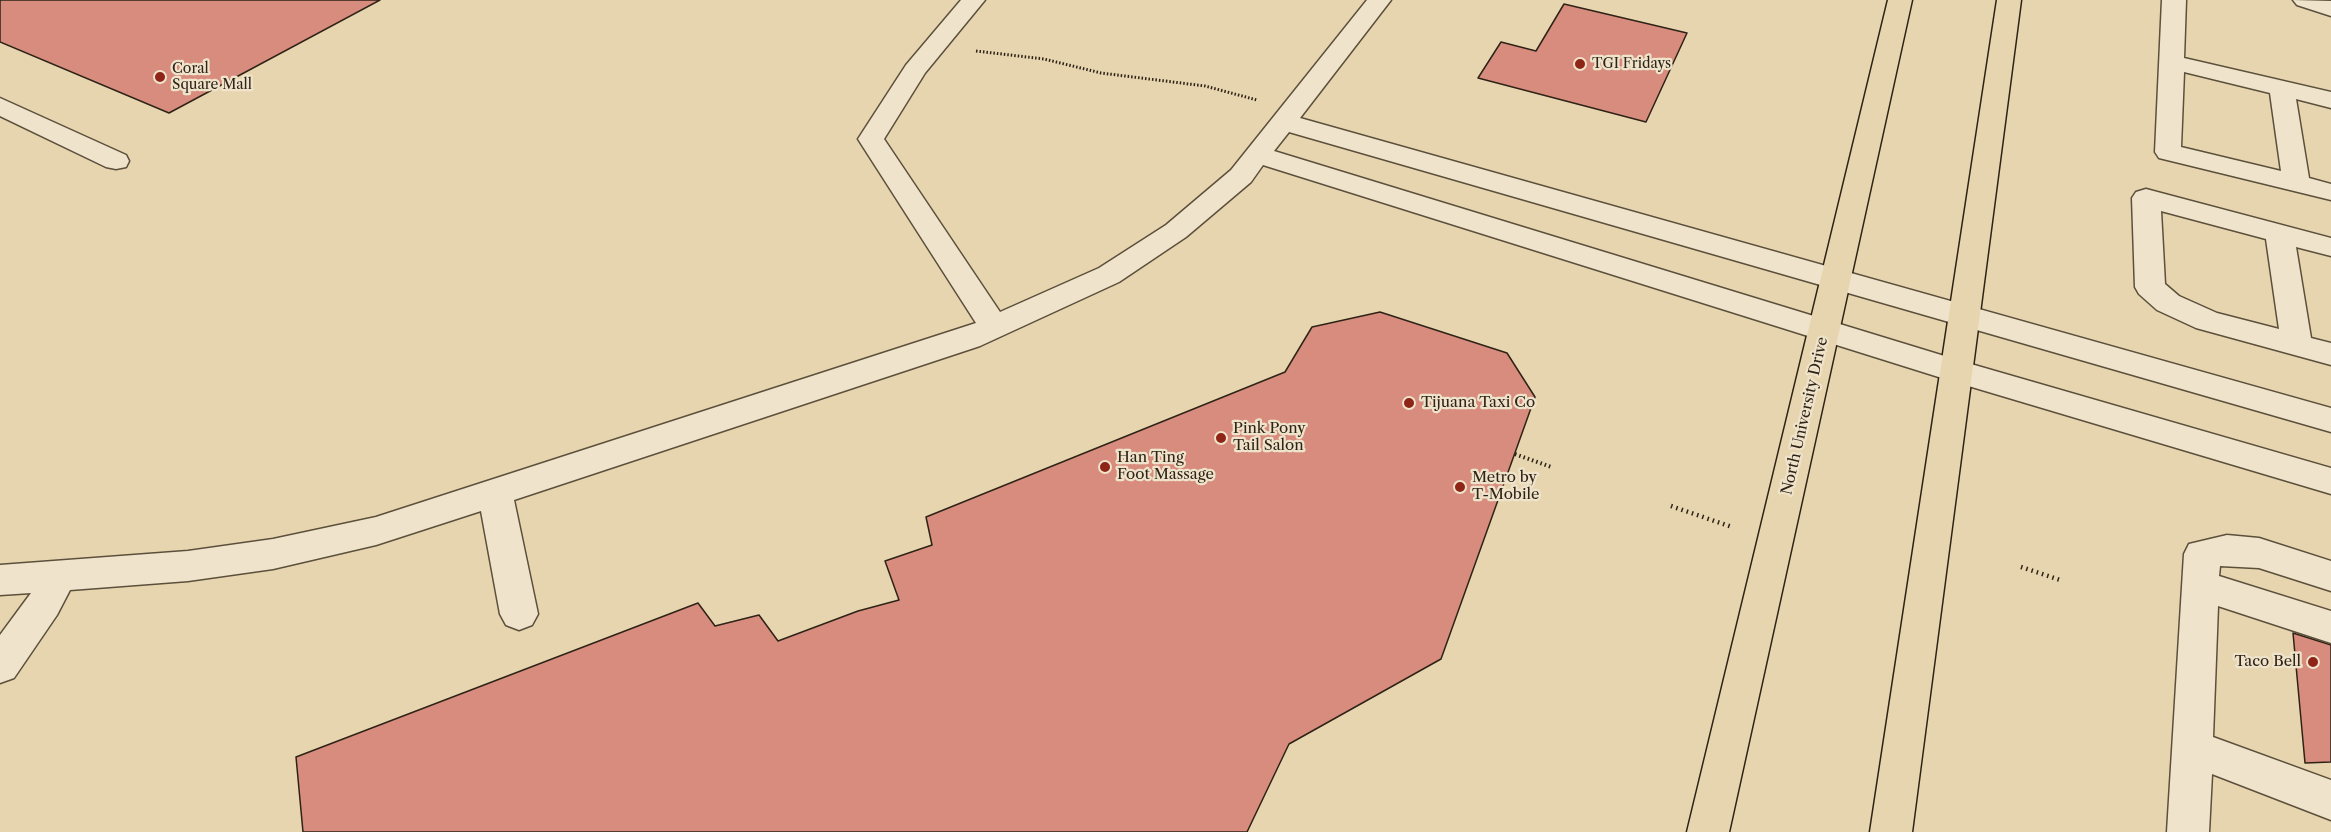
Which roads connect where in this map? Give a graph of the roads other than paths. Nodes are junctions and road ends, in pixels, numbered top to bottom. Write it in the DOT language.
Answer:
graph roads {
  1 [pos="973,0"];
  2 [pos="1378,0"];
  3 [pos="1900,0"];
  4 [pos="2009,0"];
  5 [pos="2174,0"];
  6 [pos="2305,0"];
  7 [pos="2331,9"];
  8 [pos="2171,62"];
  9 [pos="2283,89"];
  10 [pos="2331,100"];
  11 [pos="0,106"];
  12 [pos="1291,114"];
  13 [pos="1258,155"];
  14 [pos="116,161"];
  15 [pos="2296,183"];
  16 [pos="2331,192"];
  17 [pos="2280,234"];
  18 [pos="2331,247"];
  19 [pos="1837,280"];
  20 [pos="1962,316"];
  21 [pos="994,327"];
  22 [pos="1825,330"];
  23 [pos="2296,345"];
  24 [pos="2331,354"];
  25 [pos="1956,371"];
  26 [pos="2331,420"];
  27 [pos="2331,481"];
  28 [pos="495,494"];
  29 [pos="2331,576"];
  30 [pos="58,577"];
  31 [pos="0,580"];
  32 [pos="2201,585"];
  33 [pos="519,614"];
  34 [pos="2331,627"];
  35 [pos="0,666"];
  36 [pos="2193,748"];
  37 [pos="2331,800"];
  38 [pos="1708,832"];
  39 [pos="1891,832"];
  40 [pos="2188,832"];
  1 -- 21 [label="street"];
  2 -- 12 [label="street"];
  3 -- 19 [label="main road, North University Drive"];
  4 -- 20 [label="main road"];
  5 -- 8 [label="street"];
  6 -- 7 [label="street"];
  8 -- 9 [label="street"];
  8 -- 15 [label="street"];
  9 -- 10 [label="street"];
  9 -- 15 [label="street"];
  11 -- 14 [label="street"];
  12 -- 13 [label="street"];
  12 -- 19 [label="street"];
  13 -- 21 [label="street"];
  13 -- 22 [label="street"];
  15 -- 16 [label="street"];
  17 -- 18 [label="street"];
  17 -- 23 [label="street"];
  17 -- 23 [label="street"];
  19 -- 20 [label="street"];
  19 -- 22 [label="main road, North University Drive"];
  20 -- 25 [label="main road"];
  20 -- 26 [label="street"];
  21 -- 28 [label="street"];
  22 -- 25 [label="street"];
  22 -- 38 [label="main road, North University Drive"];
  23 -- 24 [label="street"];
  25 -- 27 [label="street"];
  25 -- 39 [label="main road"];
  28 -- 30 [label="street"];
  28 -- 33 [label="street"];
  29 -- 32 [label="street"];
  30 -- 31 [label="street"];
  30 -- 35 [label="street"];
  32 -- 34 [label="street"];
  32 -- 36 [label="street"];
  36 -- 37 [label="street"];
  36 -- 40 [label="street"];
}
